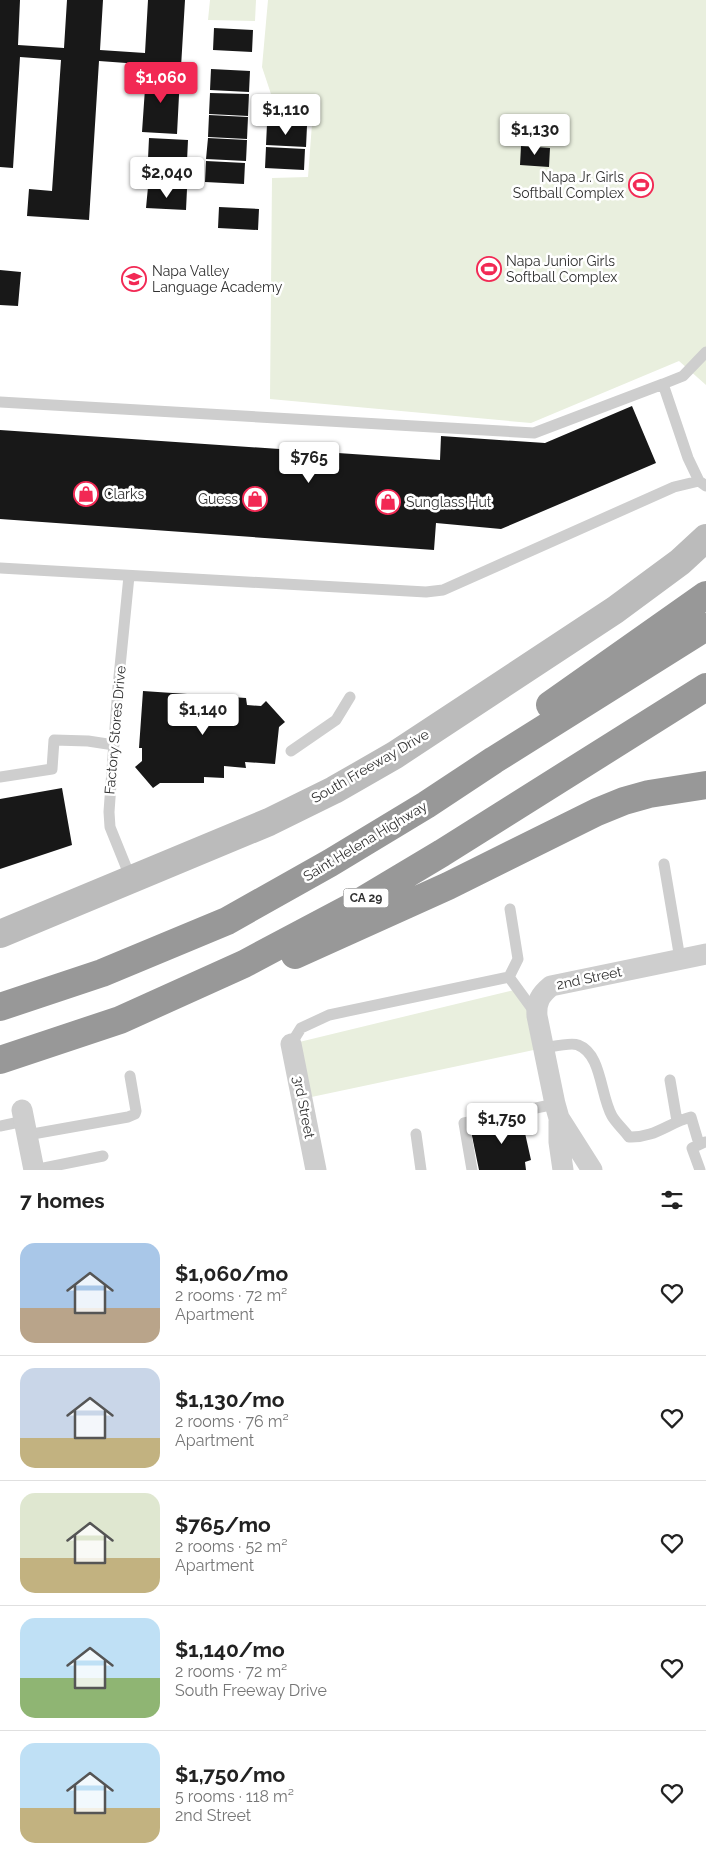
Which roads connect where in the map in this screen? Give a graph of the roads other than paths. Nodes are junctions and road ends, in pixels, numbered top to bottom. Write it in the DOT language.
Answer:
graph roads {
  1 [pos="706,352"];
  2 [pos="663,384"];
  3 [pos="0,402"];
  4 [pos="702,484"];
  5 [pos="706,538"];
  6 [pos="0,568"];
  7 [pos="130,576"];
  8 [pos="706,595"];
  9 [pos="706,627"];
  10 [pos="706,686"];
  11 [pos="350,697"];
  12 [pos="114,745"];
  13 [pos="291,750"];
  14 [pos="0,777"];
  15 [pos="706,786"];
  16 [pos="330,863"];
  17 [pos="664,864"];
  18 [pos="132,880"];
  19 [pos="510,909"];
  20 [pos="0,934"];
  21 [pos="706,954"];
  22 [pos="680,959"];
  23 [pos="510,977"];
  24 [pos="0,1007"];
  25 [pos="537,1016"];
  26 [pos="292,1044"];
  27 [pos="543,1048"];
  28 [pos="0,1060"];
  29 [pos="130,1076"];
  30 [pos="670,1080"];
  31 [pos="557,1111"];
  32 [pos="677,1121"];
  33 [pos="24,1122"];
  34 [pos="0,1126"];
  35 [pos="416,1134"];
  36 [pos="703,1143"];
  37 [pos="103,1156"];
  38 [pos="34,1170"];
  39 [pos="316,1170"];
  40 [pos="421,1170"];
  41 [pos="472,1170"];
  42 [pos="563,1170"];
  43 [pos="592,1170"];
  44 [pos="700,1170"];
  1 -- 2 [label="lane"];
  2 -- 3 [label="lane"];
  2 -- 4 [label="lane"];
  4 -- 7 [label="lane"];
  5 -- 18 [label="street, South Freeway Drive"];
  6 -- 7 [label="lane"];
  7 -- 12 [label="lane, Factory Stores Drive"];
  8 -- 16 [label="highway"];
  9 -- 16 [label="highway, Saint Helena Highway"];
  10 -- 28 [label="highway, CA 29"];
  11 -- 13 [label="lane"];
  12 -- 14 [label="lane"];
  12 -- 18 [label="lane, Factory Stores Drive"];
  15 -- 28 [label="highway"];
  16 -- 24 [label="highway, Saint Helena Highway"];
  17 -- 22 [label="lane"];
  18 -- 20 [label="street, South Freeway Drive"];
  19 -- 23 [label="lane"];
  21 -- 22 [label="street, 2nd Street"];
  22 -- 25 [label="street, 2nd Street"];
  23 -- 25 [label="lane"];
  23 -- 26 [label="lane"];
  25 -- 27 [label="street, 2nd Street"];
  26 -- 39 [label="street, 3rd Street"];
  27 -- 31 [label="street, 2nd Street"];
  27 -- 32 [label="lane"];
  29 -- 33 [label="lane"];
  30 -- 32 [label="lane"];
  31 -- 41 [label="lane"];
  31 -- 42 [label="street, 2nd Street"];
  31 -- 43 [label="street, 2nd Street"];
  32 -- 36 [label="lane"];
  33 -- 34 [label="lane"];
  33 -- 38 [label="street"];
  35 -- 40 [label="lane"];
  36 -- 44 [label="lane"];
  37 -- 38 [label="lane"];
}
